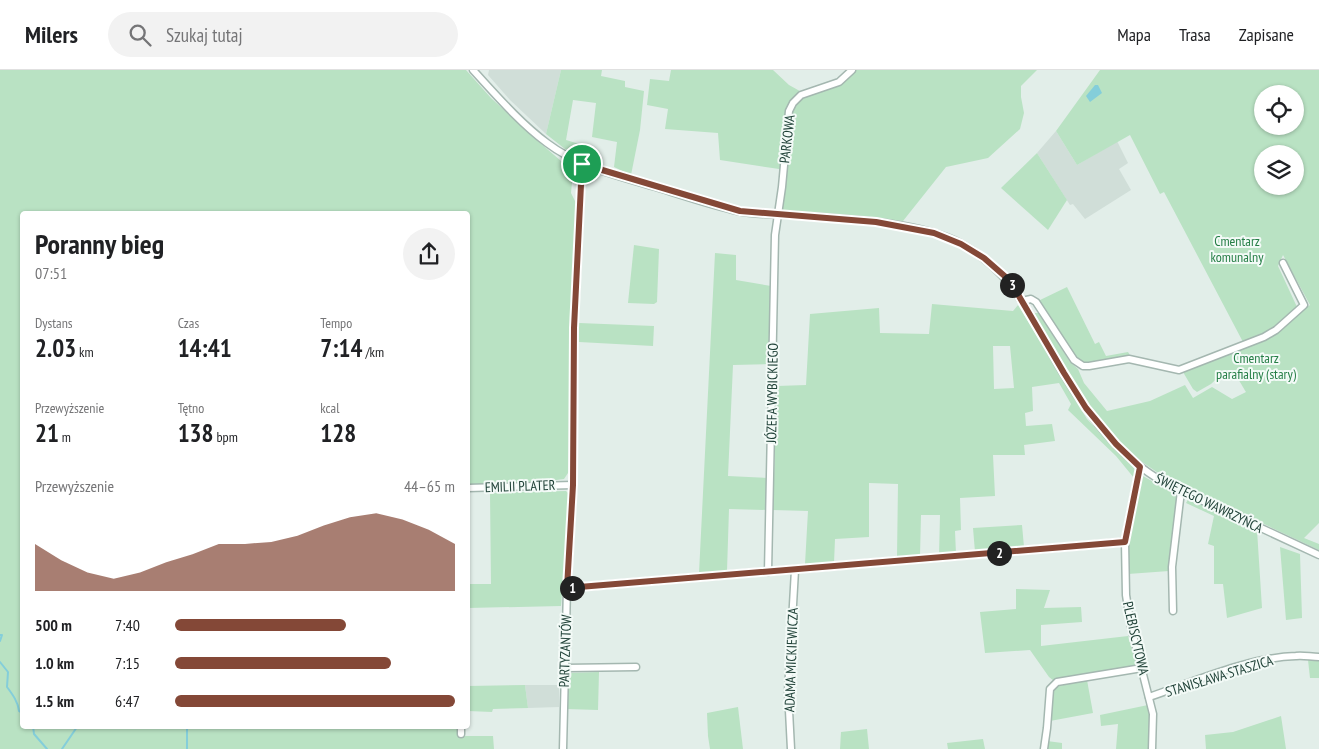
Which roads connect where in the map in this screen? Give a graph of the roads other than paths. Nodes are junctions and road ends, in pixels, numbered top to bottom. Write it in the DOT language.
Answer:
graph roads {
  1 [pos="473,70"];
  2 [pos="852,70"];
  3 [pos="582,164"];
  4 [pos="778,214"];
  5 [pos="1283,263"];
  6 [pos="1022,301"];
  7 [pos="1140,467"];
  8 [pos="573,485"];
  9 [pos="470,488"];
  10 [pos="1181,492"];
  11 [pos="1125,542"];
  12 [pos="1319,555"];
  13 [pos="795,570"];
  14 [pos="768,572"];
  15 [pos="567,588"];
  16 [pos="1173,611"];
  17 [pos="1319,657"];
  18 [pos="565,668"];
  19 [pos="636,668"];
  20 [pos="1142,668"];
  21 [pos="1150,697"];
  22 [pos="461,729"];
  23 [pos="462,734"];
  24 [pos="564,749"];
  25 [pos="791,749"];
  26 [pos="1044,749"];
  27 [pos="1152,749"];
  1 -- 3 [label="street, ŚWIĘTEGO WAWRZYŃCA"];
  2 -- 4 [label="street, PARKOWA"];
  3 -- 4 [label="street, ŚWIĘTEGO WAWRZYŃCA"];
  3 -- 8 [label="street, PARTYZANTÓW"];
  4 -- 6 [label="street, ŚWIĘTEGO WAWRZYŃCA"];
  4 -- 14 [label="street, JÓZEFA WYBICKIEGO"];
  5 -- 6 [label="street"];
  6 -- 7 [label="street, ŚWIĘTEGO WAWRZYŃCA"];
  7 -- 10 [label="street, ŚWIĘTEGO WAWRZYŃCA"];
  7 -- 11 [label="street, PLEBISCYTOWA"];
  8 -- 9 [label="street, EMILII PLATER"];
  8 -- 15 [label="street, PARTYZANTÓW"];
  10 -- 12 [label="street, ŚWIĘTEGO WAWRZYŃCA"];
  10 -- 16 [label="street"];
  11 -- 13 [label="street"];
  11 -- 20 [label="street, PLEBISCYTOWA"];
  13 -- 14 [label="street"];
  13 -- 25 [label="street, ADAMA MICKIEWICZA"];
  14 -- 15 [label="street"];
  15 -- 18 [label="street, PARTYZANTÓW"];
  17 -- 21 [label="street, STANISŁAWA STASZICA"];
  18 -- 19 [label="street"];
  18 -- 24 [label="street, PARTYZANTÓW"];
  20 -- 21 [label="street, PLEBISCYTOWA"];
  20 -- 26 [label="street"];
  21 -- 27 [label="street, PLEBISCYTOWA"];
  22 -- 23 [label="street"];
}
